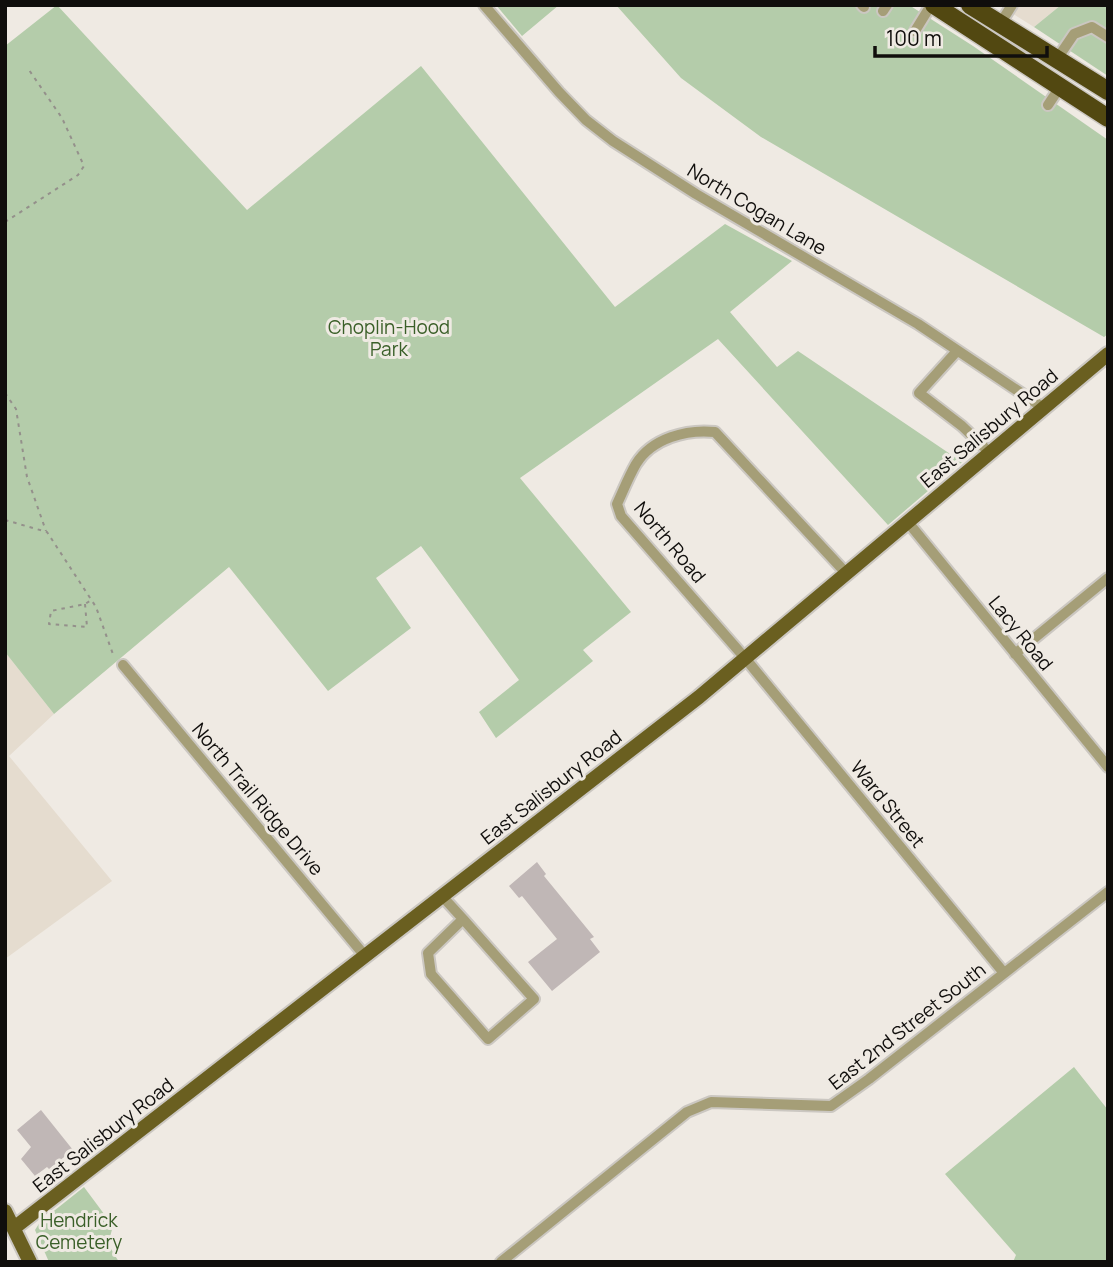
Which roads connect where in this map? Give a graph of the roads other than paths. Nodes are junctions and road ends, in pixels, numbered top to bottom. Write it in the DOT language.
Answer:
graph roads {
  1 [pos="484,5"];
  2 [pos="933,5"];
  3 [pos="970,5"];
  4 [pos="1012,5"];
  5 [pos="1000,24"];
  6 [pos="915,31"];
  7 [pos="1108,37"];
  8 [pos="1057,59"];
  9 [pos="1060,87"];
  10 [pos="1108,91"];
  11 [pos="1048,105"];
  12 [pos="1108,118"];
  13 [pos="957,351"];
  14 [pos="1108,354"];
  15 [pos="1042,407"];
  16 [pos="989,452"];
  17 [pos="907,521"];
  18 [pos="846,573"];
  19 [pos="1108,578"];
  20 [pos="1015,654"];
  21 [pos="745,658"];
  22 [pos="119,662"];
  23 [pos="1108,767"];
  24 [pos="1108,892"];
  25 [pos="442,896"];
  26 [pos="463,919"];
  27 [pos="365,956"];
  28 [pos="1004,973"];
  29 [pos="5,1211"];
  30 [pos="10,1231"];
  31 [pos="30,1262"];
  32 [pos="501,1262"];
  1 -- 13 [label="street, North Cogan Lane"];
  2 -- 6 [label="street"];
  2 -- 9 [label="highway"];
  3 -- 5 [label="highway"];
  4 -- 5 [label="street"];
  5 -- 8 [label="highway"];
  7 -- 8 [label="street"];
  8 -- 10 [label="highway"];
  9 -- 11 [label="street"];
  9 -- 12 [label="highway"];
  13 -- 15 [label="street, North Cogan Lane"];
  13 -- 16 [label="street"];
  14 -- 15 [label="main road, East Salisbury Road"];
  15 -- 16 [label="main road, East Salisbury Road"];
  16 -- 17 [label="main road, East Salisbury Road"];
  17 -- 18 [label="main road, East Salisbury Road"];
  17 -- 20 [label="street, Lacy Road"];
  18 -- 21 [label="main road, East Salisbury Road"];
  18 -- 21 [label="street, North Road"];
  19 -- 20 [label="street"];
  20 -- 23 [label="street, Lacy Road"];
  21 -- 25 [label="main road, East Salisbury Road"];
  21 -- 28 [label="street, Ward Street"];
  22 -- 27 [label="street, North Trail Ridge Drive"];
  24 -- 28 [label="street, East 2nd Street South"];
  25 -- 26 [label="street"];
  25 -- 27 [label="main road, East Salisbury Road"];
  26 -- 26 [label="street"];
  27 -- 30 [label="main road, East Salisbury Road"];
  28 -- 32 [label="street, East 2nd Street South"];
  29 -- 30 [label="main road"];
  30 -- 31 [label="main road"];
}
